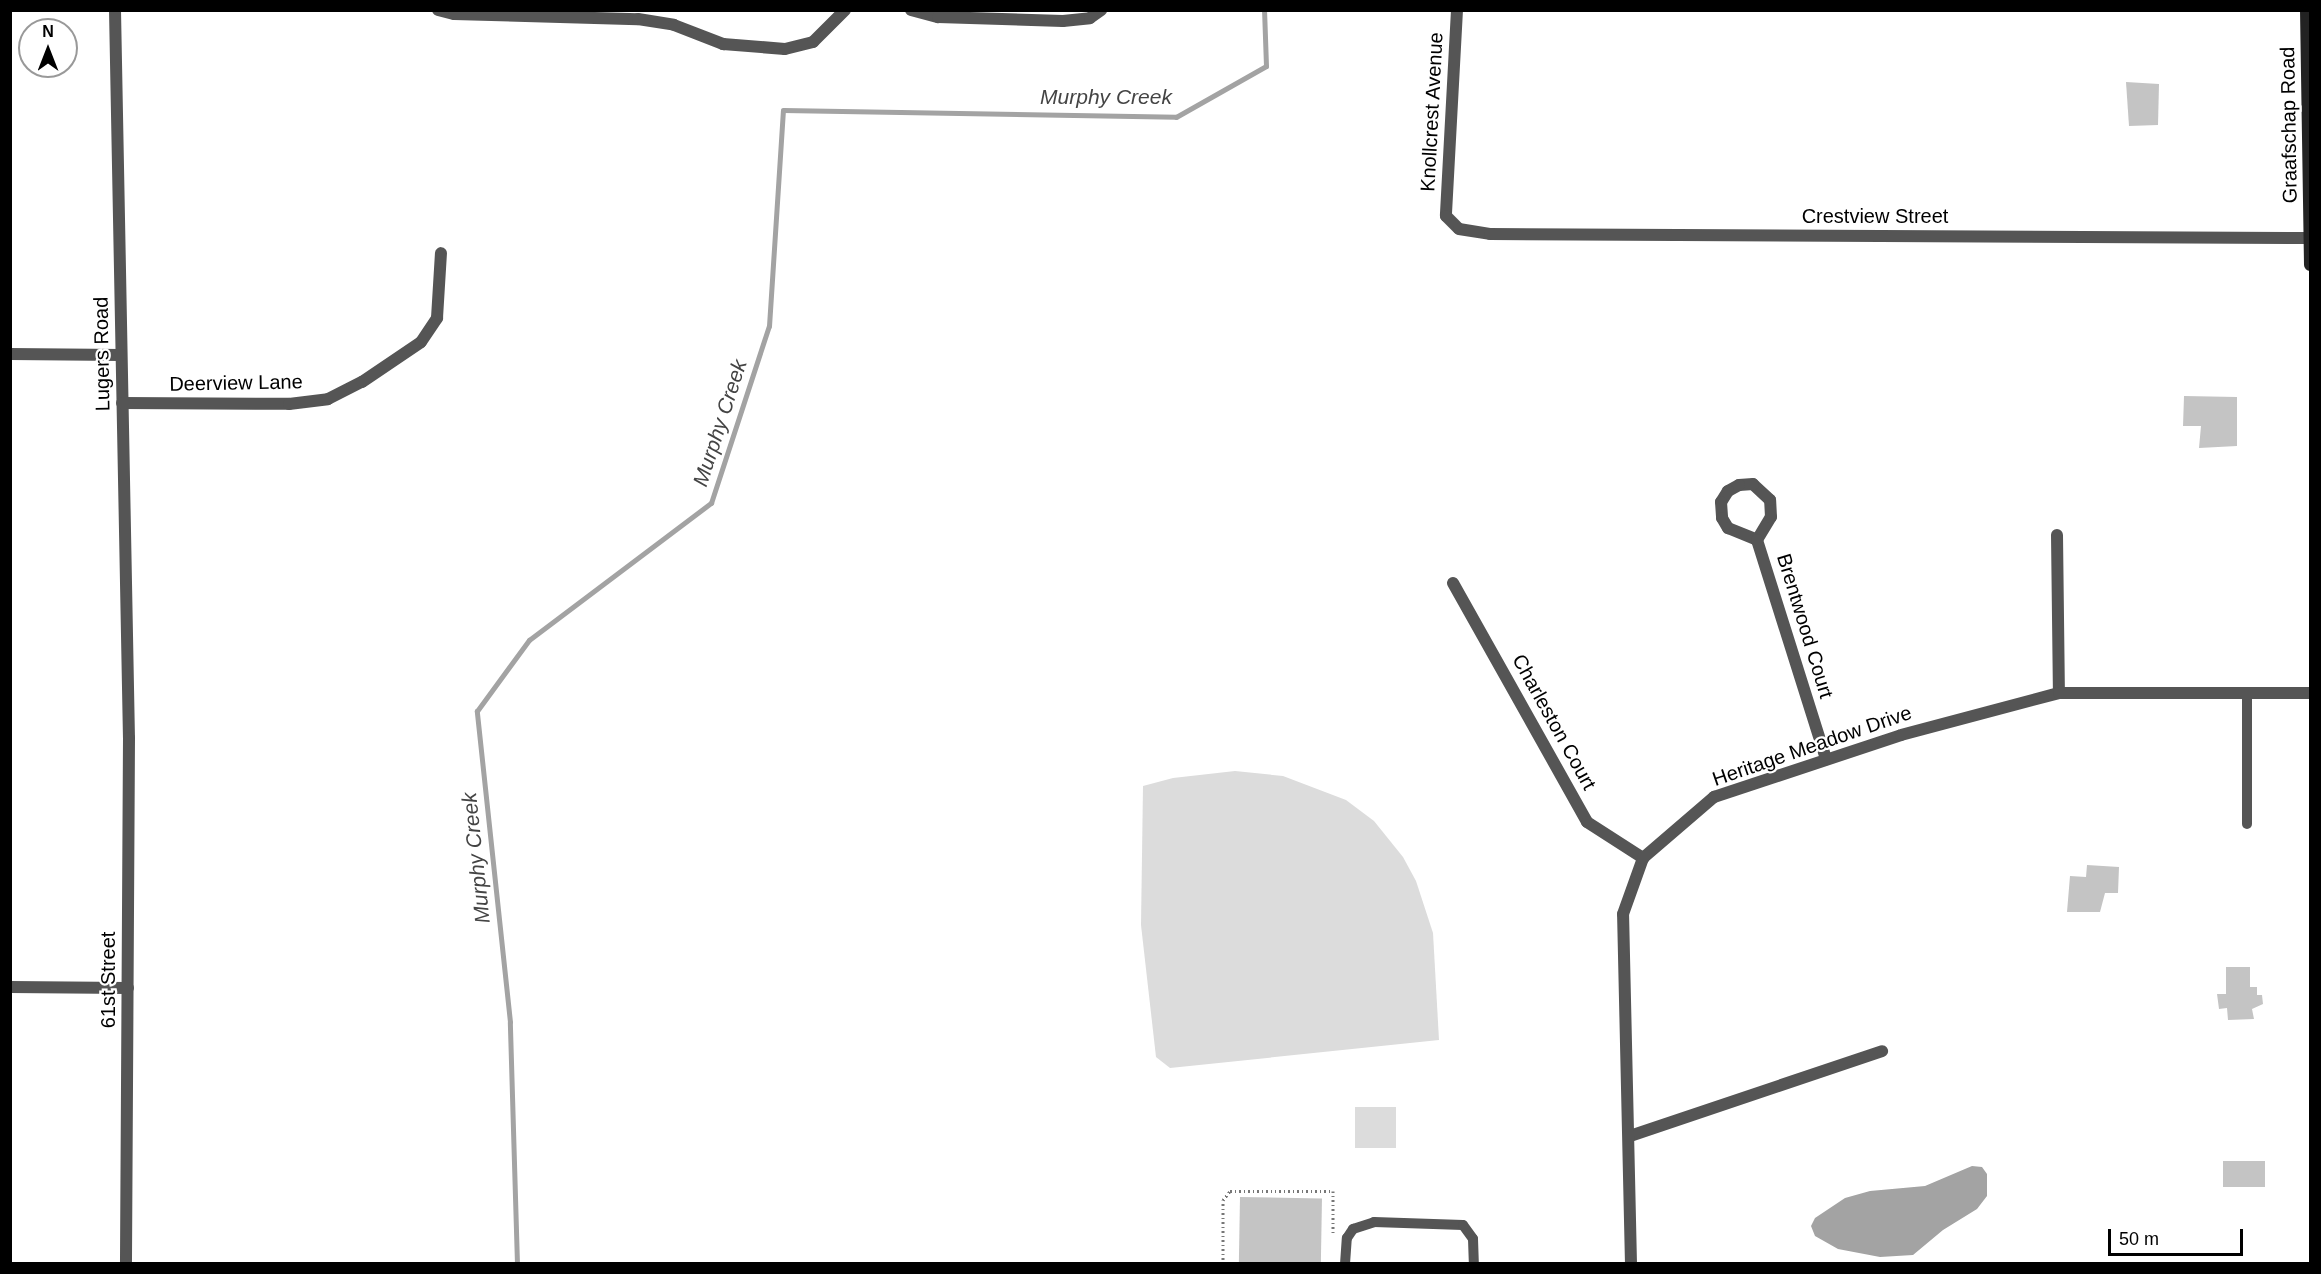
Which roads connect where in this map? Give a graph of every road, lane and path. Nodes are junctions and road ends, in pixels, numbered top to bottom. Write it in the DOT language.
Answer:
graph roads {
  1 [pos="115,10"];
  2 [pos="438,10"];
  3 [pos="845,10"];
  4 [pos="911,10"];
  5 [pos="1101,10"];
  6 [pos="1457,10"];
  7 [pos="2306,10"];
  8 [pos="1446,216"];
  9 [pos="2310,238"];
  10 [pos="441,253"];
  11 [pos="2310,265"];
  12 [pos="10,354"];
  13 [pos="121,355"];
  14 [pos="122,403"];
  15 [pos="2057,534"];
  16 [pos="1757,540"];
  17 [pos="1453,582"];
  18 [pos="2059,693"];
  19 [pos="2310,693"];
  20 [pos="2247,694"];
  21 [pos="128,698"];
  22 [pos="1826,759"];
  23 [pos="2247,824"];
  24 [pos="1643,858"];
  25 [pos="10,987"];
  26 [pos="128,988"];
  27 [pos="1882,1051"];
  28 [pos="1630,1136"];
  29 [pos="1332,1243"];
  30 [pos="126,1263"];
  31 [pos="1223,1263"];
  32 [pos="1345,1263"];
  33 [pos="1474,1263"];
  34 [pos="1631,1263"];
  1 -- 13 [label="street, Lugers Road"];
  2 -- 3 [label="street"];
  4 -- 5 [label="street"];
  6 -- 8 [label="street, Knollcrest Avenue"];
  7 -- 9 [label="street, Graafschap Road"];
  8 -- 9 [label="street, Crestview Street"];
  9 -- 11 [label="street, Graafschap Road"];
  10 -- 14 [label="street, Deerview Lane"];
  12 -- 13 [label="street"];
  13 -- 14 [label="street, Lugers Road"];
  14 -- 21 [label="street, Lugers Road"];
  15 -- 18 [label="street"];
  16 -- 16 [label="street, Brentwood Court"];
  16 -- 22 [label="street, Brentwood Court"];
  17 -- 24 [label="street, Charleston Court"];
  18 -- 20 [label="street, Heritage Meadow Drive"];
  18 -- 22 [label="street, Heritage Meadow Drive"];
  19 -- 20 [label="street, Heritage Meadow Drive"];
  20 -- 23 [label="lane"];
  21 -- 26 [label="street, 61st Street"];
  22 -- 24 [label="street, Heritage Meadow Drive"];
  24 -- 28 [label="street, Heritage Meadow Drive"];
  25 -- 26 [label="street"];
  26 -- 30 [label="street, 61st Street"];
  27 -- 28 [label="street"];
  28 -- 34 [label="street, Heritage Meadow Drive"];
  29 -- 31 [label="path"];
  32 -- 33 [label="lane"];
}
